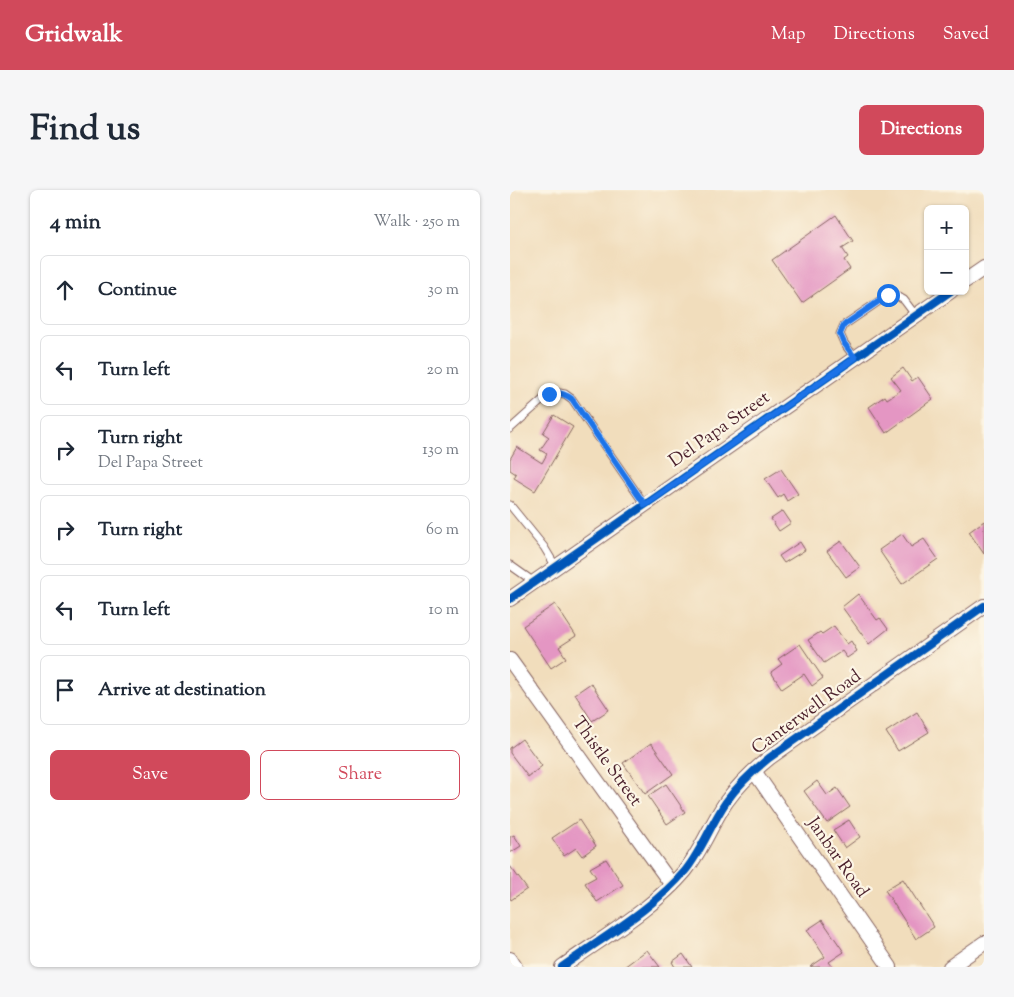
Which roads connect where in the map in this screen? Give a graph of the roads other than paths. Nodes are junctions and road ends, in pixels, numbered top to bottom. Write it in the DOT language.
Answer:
graph roads {
  1 [pos="984,268"];
  2 [pos="969,278"];
  3 [pos="945,295"];
  4 [pos="916,316"];
  5 [pos="855,358"];
  6 [pos="510,429"];
  7 [pos="510,505"];
  8 [pos="645,505"];
  9 [pos="510,565"];
  10 [pos="556,567"];
  11 [pos="534,582"];
  12 [pos="510,599"];
  13 [pos="984,606"];
  14 [pos="510,660"];
  15 [pos="754,771"];
  16 [pos="672,886"];
  17 [pos="984,943"];
  18 [pos="510,959"];
  19 [pos="515,967"];
  20 [pos="562,967"];
  21 [pos="890,967"];
  22 [pos="950,967"];
  1 -- 2 [label="street"];
  3 -- 4 [label="street, Del Papa Street"];
  4 -- 5 [label="street, Del Papa Street"];
  4 -- 5 [label="lane"];
  5 -- 8 [label="street, Del Papa Street"];
  6 -- 8 [label="lane"];
  7 -- 10 [label="lane"];
  8 -- 10 [label="street, Del Papa Street"];
  9 -- 11 [label="lane"];
  10 -- 11 [label="street, Del Papa Street"];
  11 -- 12 [label="street, Del Papa Street"];
  13 -- 15 [label="street, Canterwell Road"];
  14 -- 16 [label="street, Thistle Street"];
  15 -- 16 [label="street, Canterwell Road"];
  15 -- 21 [label="street, Janbar Road"];
  16 -- 20 [label="street, Canterwell Road"];
  17 -- 22 [label="street"];
  18 -- 19 [label="street"];
}
